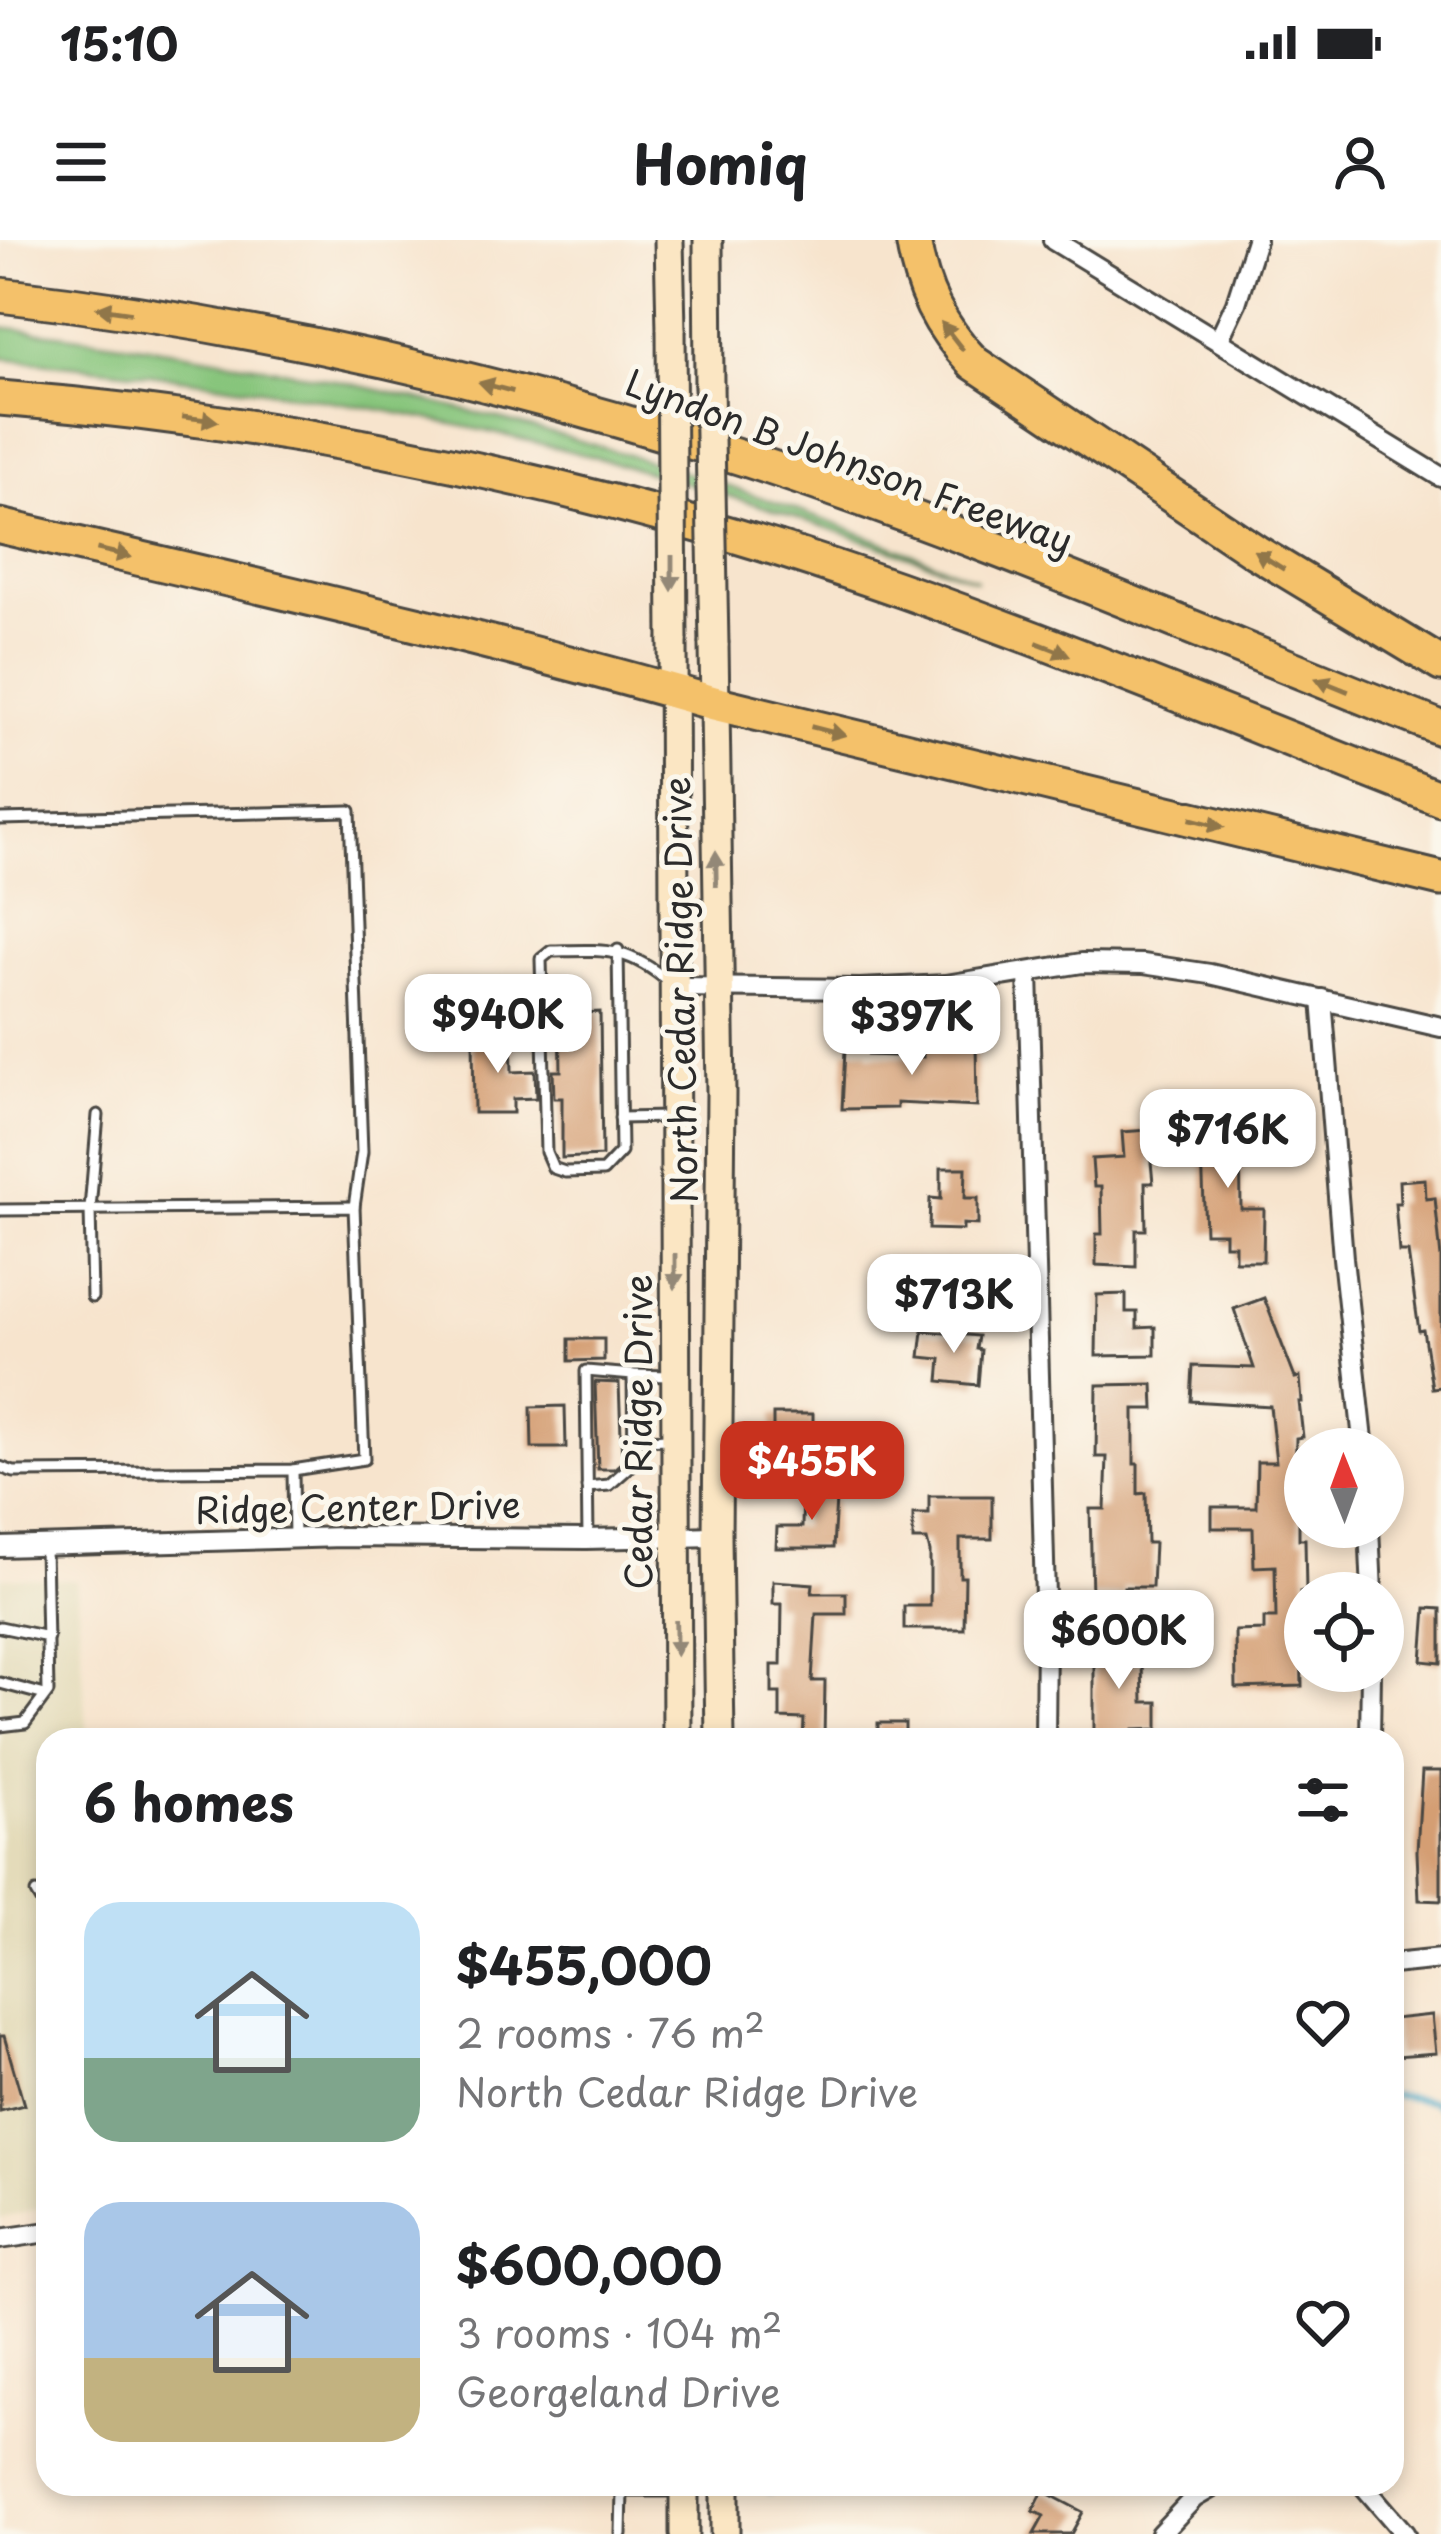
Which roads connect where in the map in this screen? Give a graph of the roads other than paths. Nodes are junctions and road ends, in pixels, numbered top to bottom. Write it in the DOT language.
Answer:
graph roads {
  1 [pos="669,240"];
  2 [pos="708,240"];
  3 [pos="913,240"];
  4 [pos="1053,240"];
  5 [pos="1256,240"];
  6 [pos="0,295"];
  7 [pos="1219,339"];
  8 [pos="0,398"];
  9 [pos="1441,477"];
  10 [pos="0,526"];
  11 [pos="1441,664"];
  12 [pos="675,692"];
  13 [pos="714,704"];
  14 [pos="1441,728"];
  15 [pos="1441,799"];
  16 [pos="0,819"];
  17 [pos="1441,879"];
  18 [pos="618,950"];
  19 [pos="1028,973"];
  20 [pos="717,986"];
  21 [pos="674,987"];
  22 [pos="1322,999"];
  23 [pos="1441,1027"];
  24 [pos="98,1115"];
  25 [pos="676,1117"];
  26 [pos="620,1118"];
  27 [pos="354,1207"];
  28 [pos="90,1209"];
  29 [pos="0,1210"];
  30 [pos="92,1298"];
  31 [pos="633,1375"];
  32 [pos="675,1376"];
  33 [pos="1362,1428"];
  34 [pos="675,1439"];
  35 [pos="635,1440"];
  36 [pos="0,1467"];
  37 [pos="292,1470"];
  38 [pos="587,1487"];
  39 [pos="674,1535"];
  40 [pos="717,1536"];
  41 [pos="294,1539"];
  42 [pos="588,1539"];
  43 [pos="0,1547"];
  44 [pos="45,1547"];
  45 [pos="0,1627"];
  46 [pos="48,1637"];
  47 [pos="0,1683"];
  48 [pos="1371,1692"];
  49 [pos="46,1695"];
  50 [pos="0,1726"];
  51 [pos="677,1728"];
  52 [pos="720,1728"];
  53 [pos="1045,1728"];
  54 [pos="1370,1728"];
  55 [pos="1441,1959"];
  56 [pos="1404,1963"];
  57 [pos="36,2234"];
  58 [pos="0,2240"];
  59 [pos="622,2496"];
  60 [pos="684,2496"];
  61 [pos="725,2496"];
  62 [pos="1197,2496"];
  63 [pos="1376,2496"];
  64 [pos="620,2534"];
  65 [pos="684,2534"];
  66 [pos="725,2534"];
  67 [pos="1160,2534"];
  68 [pos="1405,2534"];
  1 -- 12 [label="main road, one-way, bridge"];
  2 -- 13 [label="main road, North Cedar Ridge Drive, bridge"];
  11 -- 3 [label="highway, one-way"];
  4 -- 7 [label="street"];
  5 -- 7 [label="street"];
  14 -- 6 [label="highway, Lyndon B Johnson Freeway, one-way"];
  7 -- 9 [label="street"];
  8 -- 15 [label="highway, one-way"];
  10 -- 12 [label="highway, one-way"];
  12 -- 13 [label="highway"];
  12 -- 21 [label="main road, Cedar Ridge Drive"];
  13 -- 17 [label="highway, one-way"];
  20 -- 13 [label="main road, North Cedar Ridge Drive, one-way"];
  16 -- 27 [label="lane"];
  18 -- 21 [label="lane"];
  18 -- 26 [label="lane"];
  18 -- 26 [label="lane"];
  19 -- 20 [label="street"];
  19 -- 22 [label="street"];
  19 -- 53 [label="street"];
  20 -- 21 [label="street"];
  20 -- 40 [label="main road, North Cedar Ridge Drive"];
  21 -- 25 [label="main road, Cedar Ridge Drive"];
  22 -- 23 [label="street"];
  22 -- 33 [label="street"];
  24 -- 28 [label="lane"];
  25 -- 26 [label="lane"];
  25 -- 32 [label="main road, Cedar Ridge Drive, one-way"];
  27 -- 28 [label="lane"];
  27 -- 37 [label="lane"];
  28 -- 29 [label="lane"];
  28 -- 30 [label="lane"];
  31 -- 32 [label="lane"];
  31 -- 35 [label="lane"];
  31 -- 38 [label="lane"];
  32 -- 34 [label="main road, Cedar Ridge Drive"];
  34 -- 35 [label="lane"];
  34 -- 39 [label="main road, Cedar Ridge Drive"];
  35 -- 38 [label="lane"];
  36 -- 37 [label="lane"];
  37 -- 41 [label="lane"];
  38 -- 42 [label="lane"];
  39 -- 40 [label="street, Ridge Center Drive"];
  39 -- 42 [label="street, Ridge Center Drive"];
  39 -- 51 [label="main road, Cedar Ridge Drive, one-way"];
  40 -- 52 [label="main road, North Cedar Ridge Drive"];
  41 -- 42 [label="street, Ridge Center Drive"];
  41 -- 44 [label="street, Ridge Center Drive"];
  43 -- 44 [label="street, Ridge Center Drive"];
  44 -- 46 [label="lane"];
  45 -- 46 [label="lane"];
  46 -- 49 [label="lane"];
  47 -- 49 [label="lane"];
  48 -- 54 [label="street"];
  49 -- 50 [label="lane"];
  55 -- 56 [label="street"];
  57 -- 58 [label="street"];
  59 -- 64 [label="lane"];
  60 -- 65 [label="main road"];
  61 -- 66 [label="main road"];
  62 -- 67 [label="street"];
  63 -- 68 [label="street"];
}
